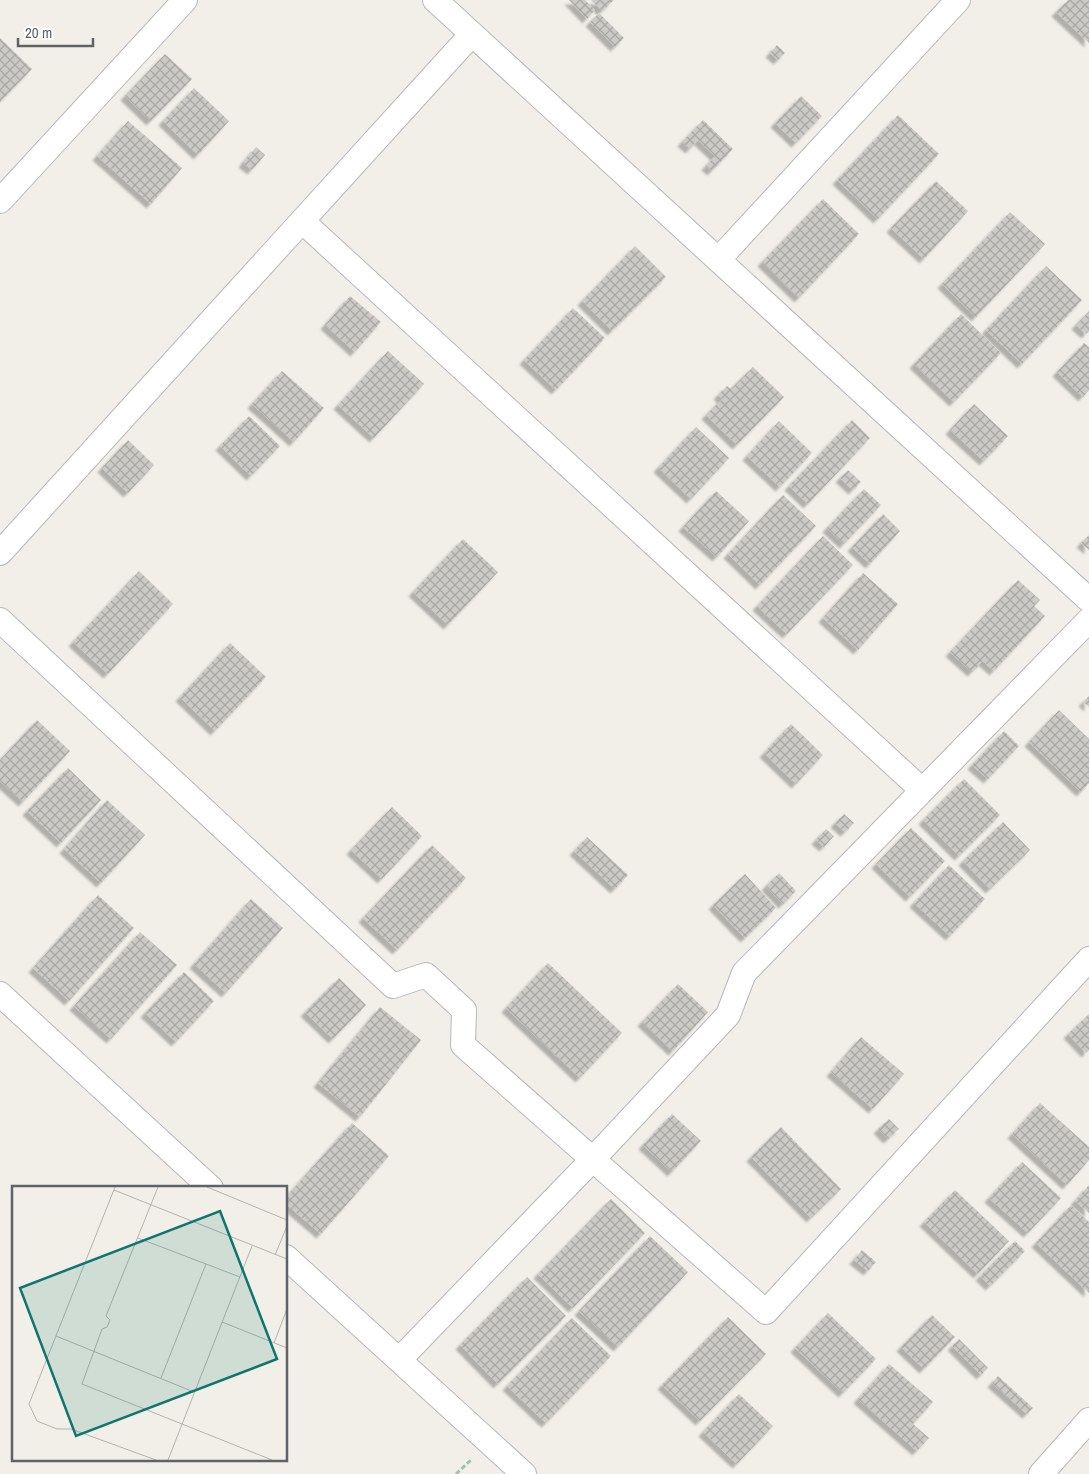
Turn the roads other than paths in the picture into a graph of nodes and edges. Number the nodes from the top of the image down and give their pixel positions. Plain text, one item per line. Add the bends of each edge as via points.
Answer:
1 (185, 0) edge
2 (435, 0) edge
3 (958, 0) edge
4 (472, 34) junction
5 (0, 201) edge
6 (302, 221) junction
7 (718, 260) junction
8 (0, 553) edge
9 (1089, 600) edge
10 (0, 620) edge
11 (1089, 620) edge
12 (922, 790) junction
13 (1089, 959) edge
14 (0, 994) edge
15 (593, 1159) junction
16 (209, 1186) edge
17 (288, 1259) edge
18 (399, 1360) junction
19 (1089, 1420) edge
20 (524, 1474) edge
21 (1041, 1474) edge

1 - 5 street
2 - 4 street
3 - 7 street
4 - 6 street
4 - 7 street
6 - 8 street
6 - 12 street
7 - 9 street
10 - 15 street via 393,986 426,976 464,1010 463,1045
11 - 12 street
12 - 15 street via 744,973 728,1015
13 - 15 street via 766,1312
14 - 16 street
15 - 18 street
17 - 18 street
18 - 20 street
19 - 21 street

